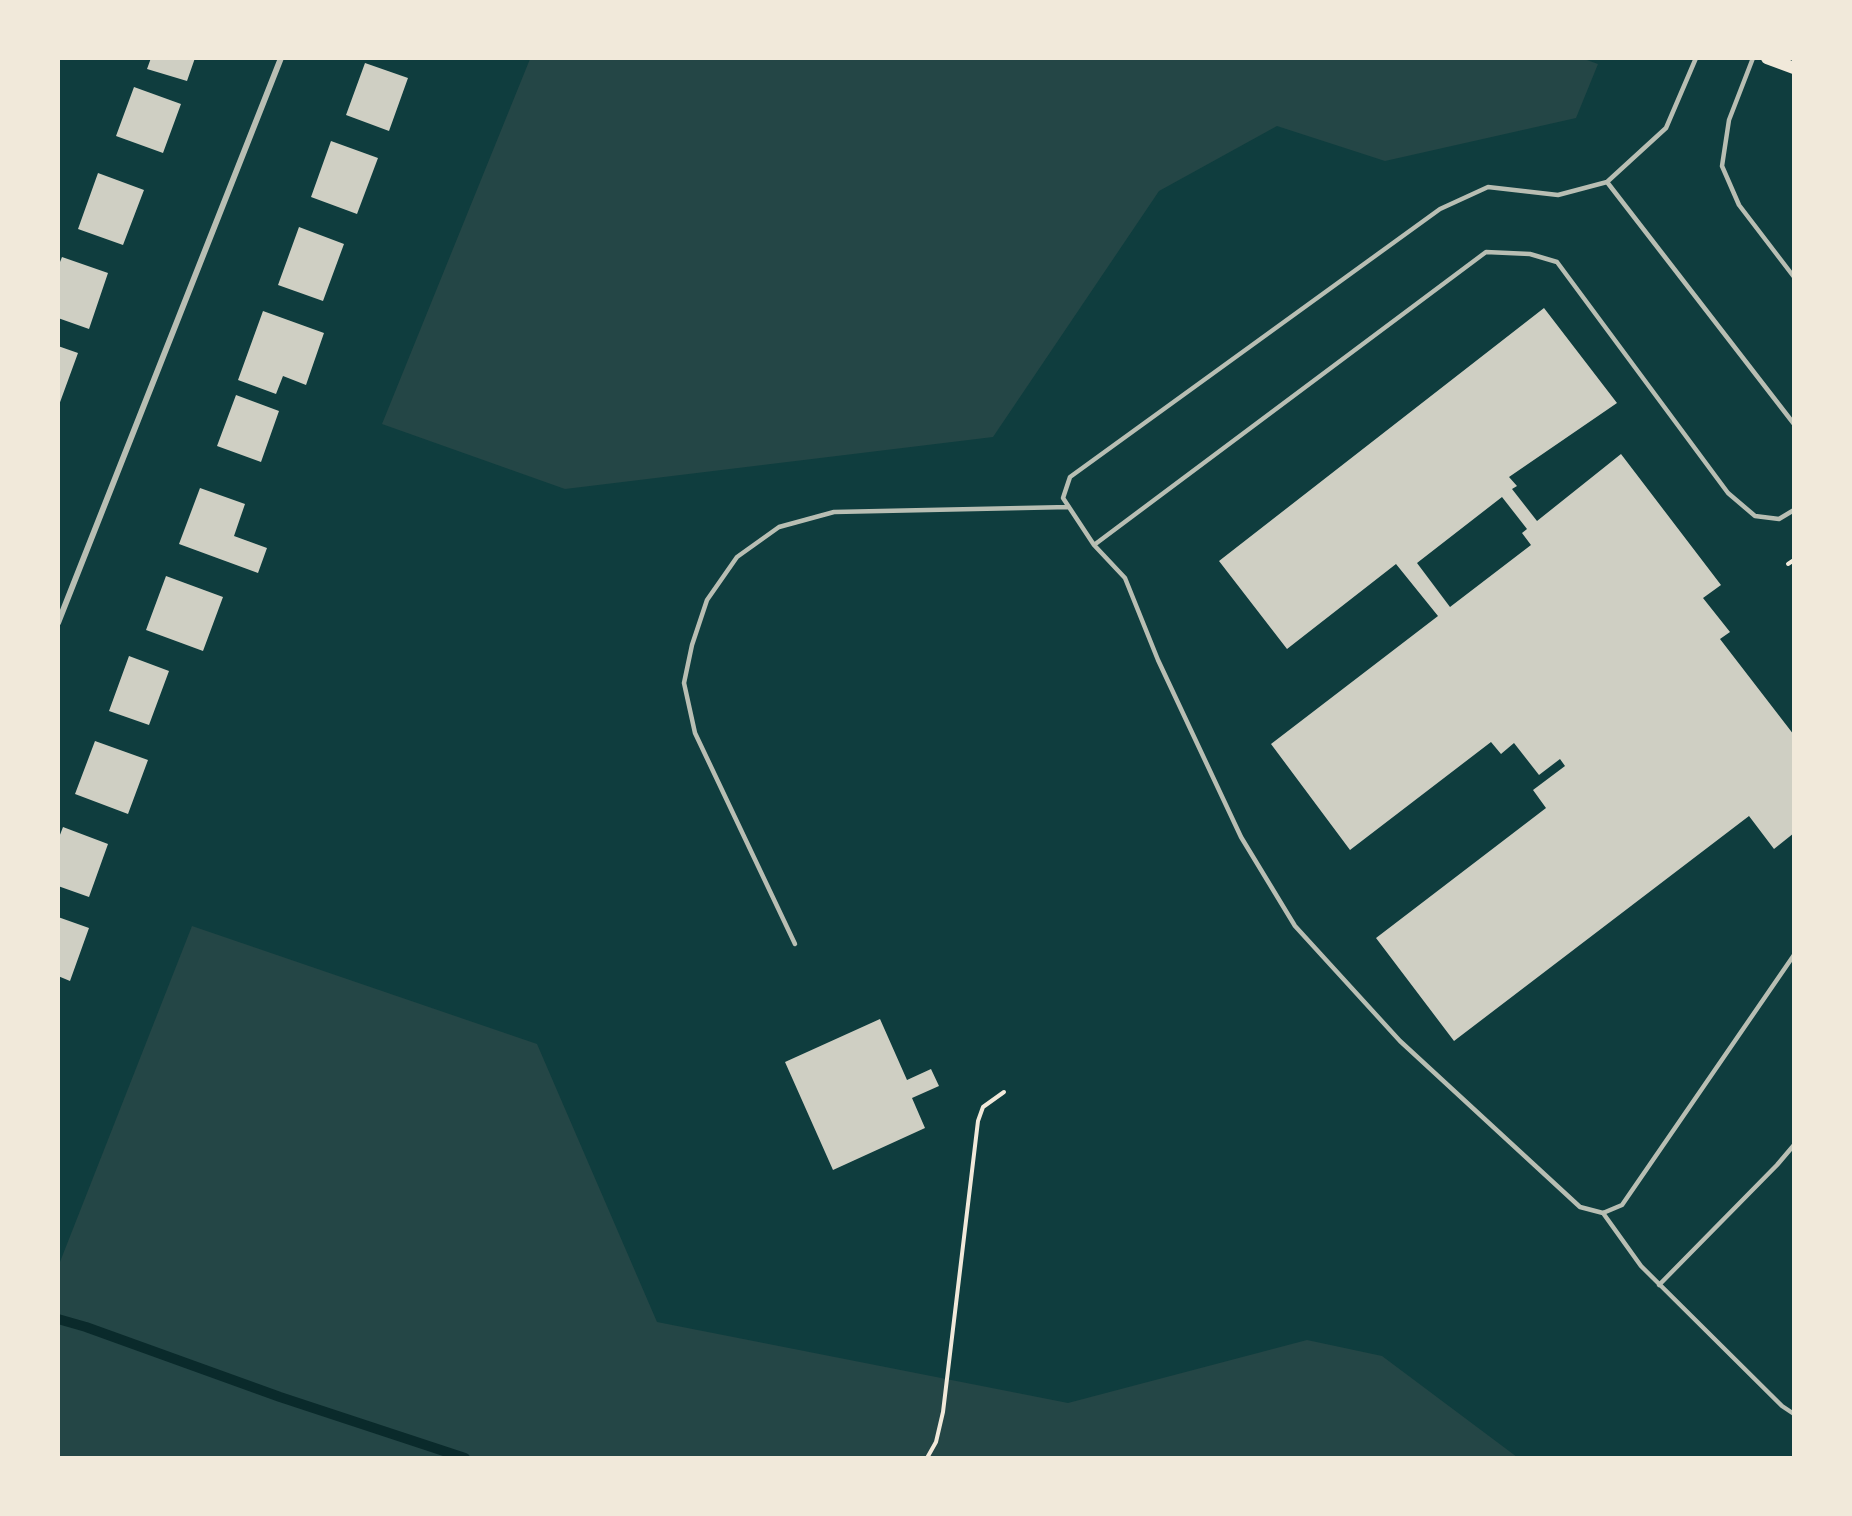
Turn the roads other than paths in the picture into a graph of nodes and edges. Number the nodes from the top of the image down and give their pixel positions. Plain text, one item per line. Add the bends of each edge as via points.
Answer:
1 (281, 58) edge
2 (1696, 58) edge
3 (1753, 58) edge
4 (1767, 58) edge
5 (1794, 68) edge
6 (1607, 182) junction
7 (1794, 276) edge
8 (1794, 424) edge
9 (1069, 507) junction
10 (1794, 510) edge
11 (1094, 545) junction
12 (58, 623) edge
13 (795, 944) dead end
14 (1794, 955) edge
15 (1794, 1145) edge
16 (1603, 1213) junction
17 (1659, 1285) junction
18 (1794, 1413) edge

1 - 12 street
2 - 6 lane via 1666,128
3 - 7 lane via 1729,120 1722,166 1739,205
4 - 5 main road
6 - 8 lane
6 - 9 lane via 1558,195 1488,187 1440,209 1070,477 1063,498
9 - 11 lane
9 - 13 lane via 834,512 779,526 737,557 707,600 684,683 695,733
10 - 11 lane via 1779,519 1755,516 1728,493 1557,262 1530,254 1486,252
11 - 16 lane via 1125,578 1158,660 1241,837 1295,926 1400,1041 1580,1207
14 - 16 lane via 1622,1205
15 - 17 lane
16 - 17 lane
17 - 18 lane via 1782,1406

